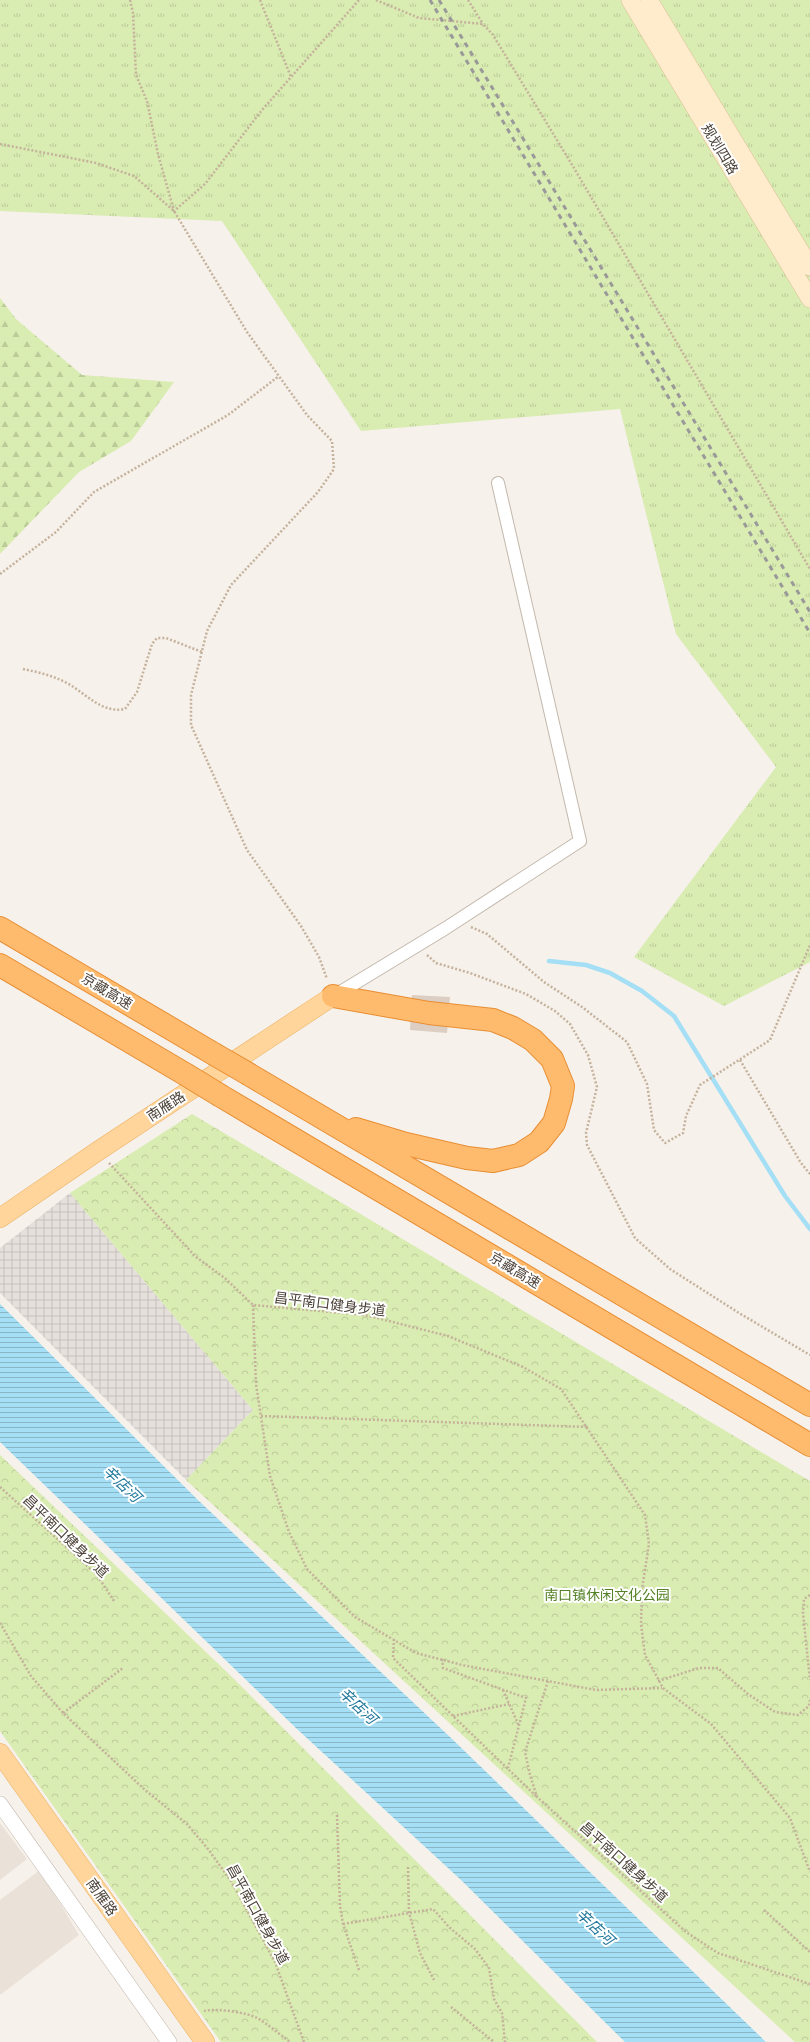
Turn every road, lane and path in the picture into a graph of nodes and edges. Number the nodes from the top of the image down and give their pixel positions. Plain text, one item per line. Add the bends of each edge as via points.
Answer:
1 (130, 0) edge
2 (260, 0) edge
3 (359, 0) edge
4 (376, 0) edge
5 (468, 0) edge
6 (630, 0) edge
7 (649, 0) edge
8 (483, 24) junction
9 (291, 77) junction
10 (0, 144) edge
11 (174, 211) junction
12 (810, 267) edge
13 (810, 299) edge
14 (279, 376) junction
15 (498, 483) dead end
16 (810, 569) edge
17 (0, 574) edge
18 (202, 652) junction
19 (23, 669) dead end
20 (457, 921) junction
21 (0, 928) edge
22 (810, 945) edge
23 (416, 946) junction
24 (0, 965) edge
25 (333, 996) junction
26 (740, 1060) junction
27 (325, 1119) junction
28 (98, 1151) junction
29 (810, 1174) edge
30 (0, 1218) edge
31 (253, 1305) junction
32 (810, 1355) edge
33 (810, 1405) edge
34 (261, 1416) junction
35 (588, 1427) junction
36 (810, 1445) edge
37 (0, 1487) edge
38 (810, 1595) edge
39 (114, 1602) dead end
40 (0, 1623) edge
41 (394, 1639) junction
42 (442, 1659) junction
43 (123, 1668) dead end
44 (810, 1680) edge
45 (548, 1681) junction
46 (658, 1681) junction
47 (663, 1688) junction
48 (503, 1690) junction
49 (810, 1700) edge
50 (510, 1704) junction
51 (63, 1713) junction
52 (453, 1716) junction
53 (519, 1726) junction
54 (0, 1753) edge
55 (508, 1768) junction
56 (537, 1797) junction
57 (0, 1804) edge
58 (337, 1814) dead end
59 (408, 1867) dead end
60 (810, 1872) edge
61 (764, 1910) dead end
62 (409, 1912) junction
63 (343, 1924) junction
64 (810, 1952) edge
65 (359, 1970) dead end
66 (434, 1980) dead end
67 (810, 1984) edge
68 (451, 2007) dead end
69 (186, 2016) junction
70 (169, 2042) edge
71 (205, 2042) edge
72 (290, 2042) edge
73 (304, 2042) edge
74 (494, 2042) edge
75 (505, 2042) edge

1 - 11 path via 133,12 136,75 147,100 158,154
2 - 9 path
3 - 9 path
4 - 8 path via 419,18
5 - 8 path
6 - 13 main road, 规划四路
7 - 12 main road, 规划四路
8 - 16 path via 493,35 571,163
9 - 11 path via 205,184
10 - 11 path via 96,163 134,176
11 - 14 path via 247,332
14 - 17 path via 228,415 94,492 56,532
14 - 18 path via 307,415 332,441 334,469 318,492 231,585 207,631
15 - 20 street via 580,841
18 - 19 path via 166,638 157,638 152,644 137,692 124,709 114,712 98,705 65,682
18 - 25 path via 191,694 191,725 247,850 320,957
20 - 23 street
20 - 26 path via 487,934 544,982 582,1007 627,1042 647,1084 654,1130 665,1143 682,1133 686,1116 700,1086
21 - 27 highway, 京藏高速, bridge
22 - 26 path via 770,1040
23 - 25 street
23 - 32 path via 436,962 526,994 554,1010 570,1024 588,1055 597,1087 586,1133 587,1145 635,1238 670,1269
24 - 36 highway, 京藏高速, bridge
25 - 27 highway via 429,1013 493,1020 533,1040 552,1058 563,1086 554,1123 539,1142 519,1155 492,1161 406,1144
25 - 28 main road, 南雁路
26 - 29 path
27 - 33 highway
28 - 30 main road, 南雁路
28 - 31 path, 昌平南口健身步道 via 196,1258 226,1279
31 - 34 path, 昌平南口健身步道 via 256,1384
31 - 35 path, 昌平南口健身步道 via 365,1316 448,1336 523,1367 561,1389
34 - 35 path
34 - 41 path, 昌平南口健身步道 via 270,1476 289,1532 307,1569 356,1617
35 - 46 path, 昌平南口健身步道 via 645,1515 649,1544 642,1589 641,1624 645,1655
37 - 39 path, 昌平南口健身步道 via 97,1575
38 - 44 path via 804,1599 803,1613
40 - 51 path, 昌平南口健身步道 via 30,1676
41 - 42 path, 昌平南口健身步道 via 416,1652
41 - 52 path via 393,1658
42 - 45 path, 昌平南口健身步道
42 - 48 path via 443,1668
43 - 51 path
45 - 47 path, 昌平南口健身步道 via 596,1690
45 - 56 path, 昌平南口健身步道 via 525,1752
46 - 47 path, 昌平南口健身步道
46 - 49 path via 700,1668 718,1668 748,1694 775,1712 798,1715 809,1706
47 - 60 path, 昌平南口健身步道 via 711,1724 790,1818
48 - 50 path
48 - 53 path via 526,1698
50 - 52 path
50 - 53 path
51 - 73 path, 昌平南口健身步道 via 145,1790 188,1824 212,1854 231,1881 275,1962
52 - 55 path
53 - 55 path
54 - 69 main road, 南雁路
55 - 56 path
56 - 67 path, 昌平南口健身步道 via 686,1932 718,1953
57 - 70 street
58 - 63 path via 340,1906
59 - 62 path
61 - 64 path
62 - 63 path
62 - 66 path via 420,1953
62 - 75 path via 433,1909 450,1928 475,1949 489,1968 494,1999 502,2013
63 - 65 path
68 - 74 path
69 - 71 main road, 南雁路
69 - 72 path via 210,2010 229,2011 256,2018

